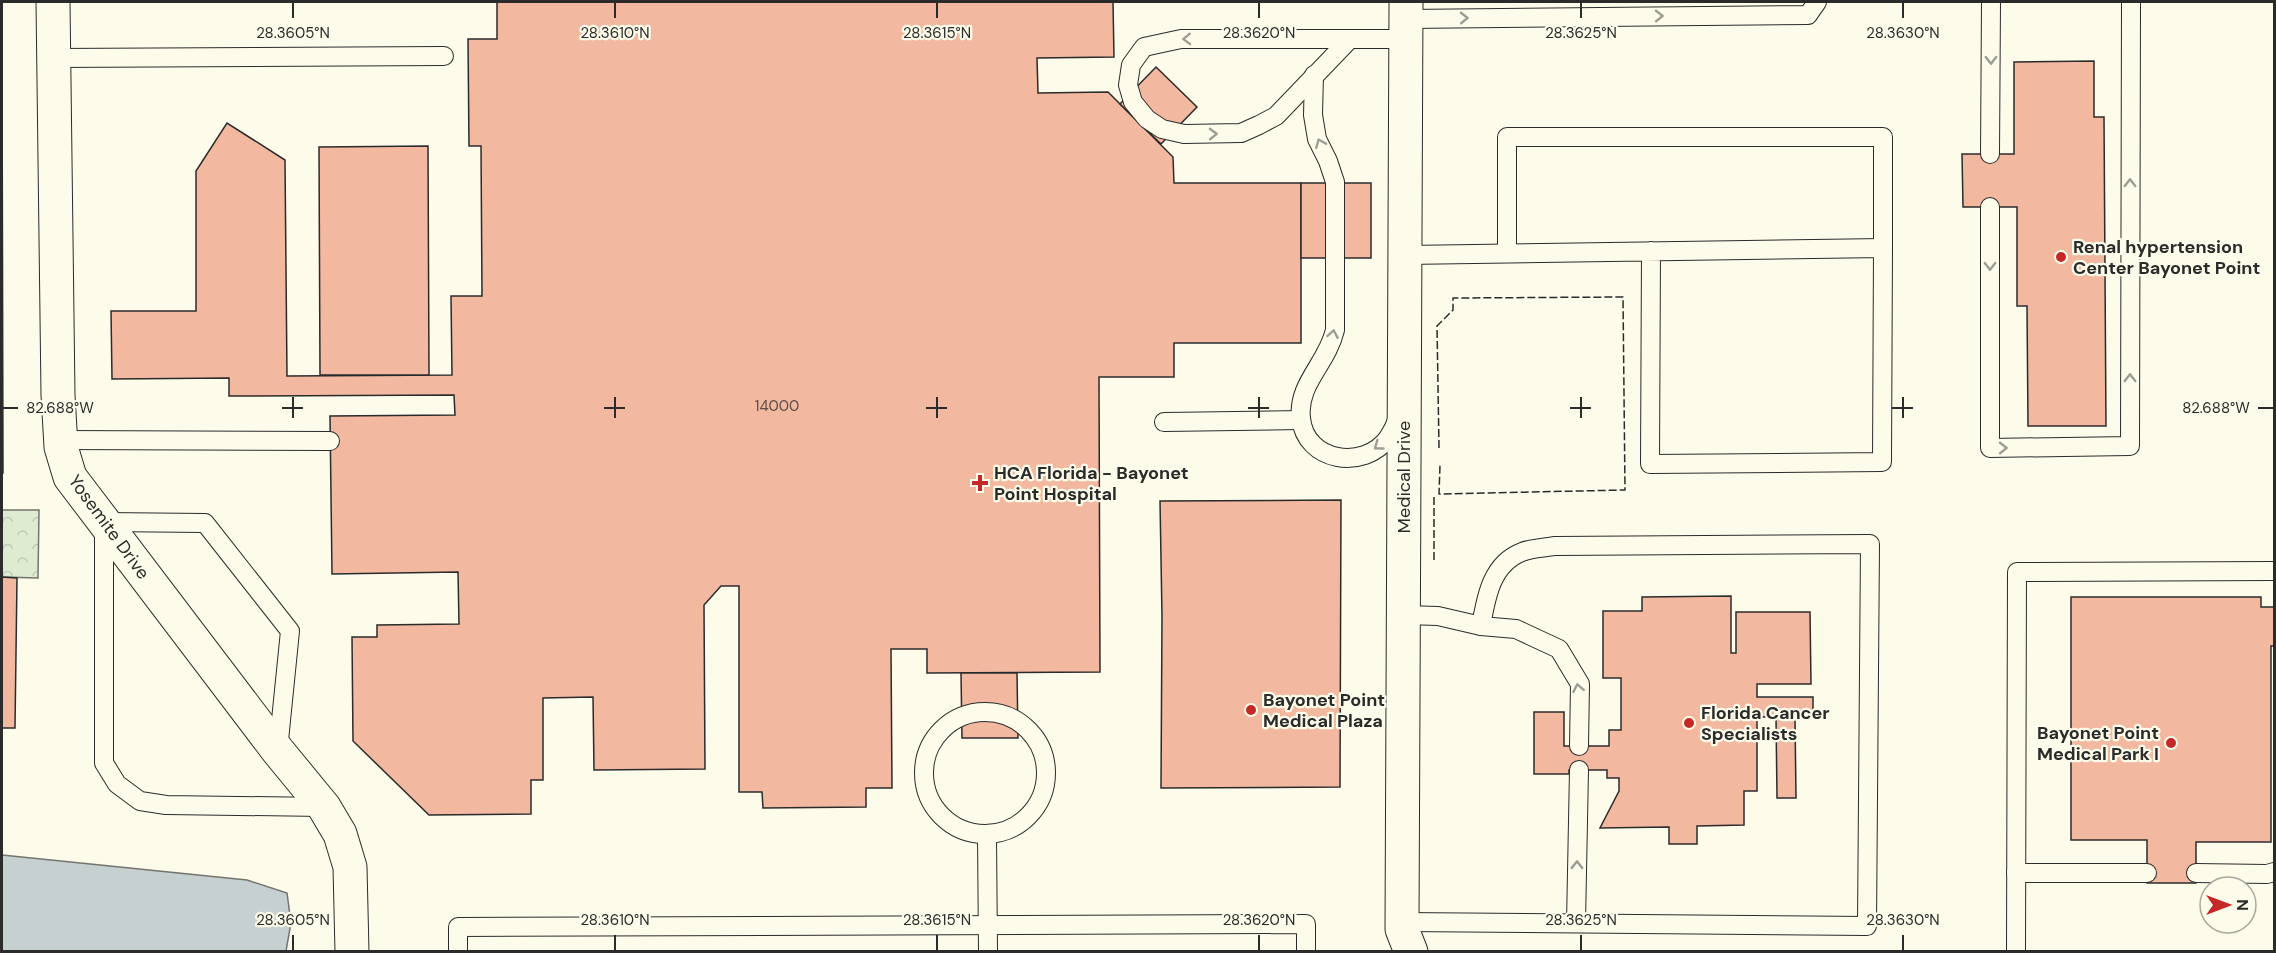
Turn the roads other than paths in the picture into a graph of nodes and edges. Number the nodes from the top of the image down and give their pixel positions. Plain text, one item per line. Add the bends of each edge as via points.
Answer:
1 (53, 2) edge
2 (1817, 2) edge
3 (1991, 2) edge
4 (2131, 2) edge
5 (1406, 20) edge
6 (1350, 39) junction
7 (444, 56) dead end
8 (54, 58) junction
9 (1314, 75) junction
10 (1990, 154) dead end
11 (1990, 207) dead end
12 (1883, 248) junction
13 (1651, 251) junction
14 (1507, 253) junction
15 (1405, 255) junction
16 (1404, 395) junction
17 (1301, 420) junction
18 (1164, 422) dead end
19 (61, 440) junction
20 (330, 441) dead end
21 (104, 522) junction
22 (2274, 571) edge
23 (1404, 615) junction
24 (1481, 626) junction
25 (1580, 746) dead end
26 (278, 751) junction
27 (1580, 770) dead end
28 (324, 807) junction
29 (987, 835) junction
30 (2274, 872) edge
31 (2016, 873) junction
32 (2147, 873) dead end
33 (2196, 873) dead end
34 (1576, 923) junction
35 (988, 925) junction
36 (1407, 937) edge
37 (352, 951) edge
38 (458, 951) edge
39 (988, 951) edge
40 (1306, 951) edge
41 (2016, 951) edge

1 - 8 street, Yosemite Drive
5 -> 2 lane via 1808,15
3 -> 10 lane
11 -> 4 lane via 1990,448 2130,446
5 - 6 lane
5 - 15 street, Medical Drive
6 - 9 lane
6 -> 9 lane via 1161,42 1144,47 1131,65 1128,86 1133,102 1162,129 1184,134 1241,133 1276,116
7 - 8 lane
8 - 19 street, Yosemite Drive
17 -> 9 lane via 1300,401 1331,346 1335,330 1335,182 1317,139
12 - 13 lane
12 - 13 lane via 1882,462 1650,464
12 - 14 lane via 1883,137 1507,137
13 - 14 lane
14 - 15 lane
15 - 16 street, Medical Drive
16 -> 17 lane via 1388,439 1371,452 1352,458 1317,450 1306,436
16 - 23 street, Medical Drive
17 - 18 lane
19 - 20 lane
19 - 21 street, Yosemite Drive via 70,477
21 - 26 street, Yosemite Drive
21 - 26 lane via 206,523 290,631
21 - 28 lane via 104,763 117,784 140,801 165,805
22 - 31 lane via 2017,572
23 - 24 lane via 1438,616
23 - 36 street, Medical Drive
25 -> 24 lane via 1580,684 1559,649 1516,629
24 - 34 lane via 1487,591 1501,566 1521,552 1554,546 1870,544 1867,926
26 - 28 street, Yosemite Drive
34 -> 27 lane
28 - 37 street, Yosemite Drive via 340,834 350,867
29 - 29 lane via 1006,831 1036,807 1046,769 1041,748 1030,731 993,712 972,713 938,734 927,752 924,773 927,792 936,810 950,824
29 - 35 lane
30 - 33 lane
31 - 32 lane
31 - 41 lane
34 - 36 lane
35 - 38 lane via 458,927
35 - 39 lane
35 - 40 lane via 1306,924

